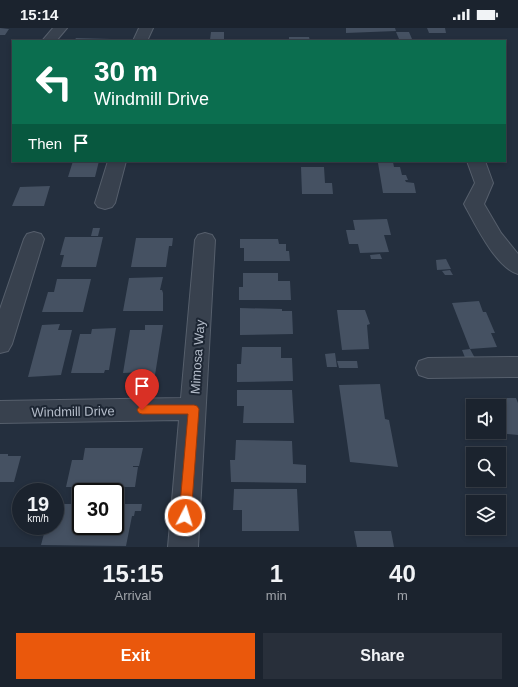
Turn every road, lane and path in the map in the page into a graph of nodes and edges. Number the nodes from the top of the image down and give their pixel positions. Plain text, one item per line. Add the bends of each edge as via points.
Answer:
1 (60, 28) edge
2 (146, 28) edge
3 (50, 40) edge
4 (140, 40) edge
5 (117, 162) edge
6 (476, 162) edge
7 (105, 203) dead end
8 (34, 239) dead end
9 (205, 240) dead end
10 (518, 267) edge
11 (0, 344) edge
12 (518, 366) edge
13 (428, 368) dead end
14 (194, 409) junction
15 (0, 412) edge
16 (183, 547) edge

1 - 3 street
2 - 4 street
5 - 7 street
6 - 10 street via 484,183 474,204 487,229
8 - 11 street
9 - 14 street, Mimosa Way
12 - 13 street
14 - 15 street, Windmill Drive
14 - 16 street, Mimosa Way

